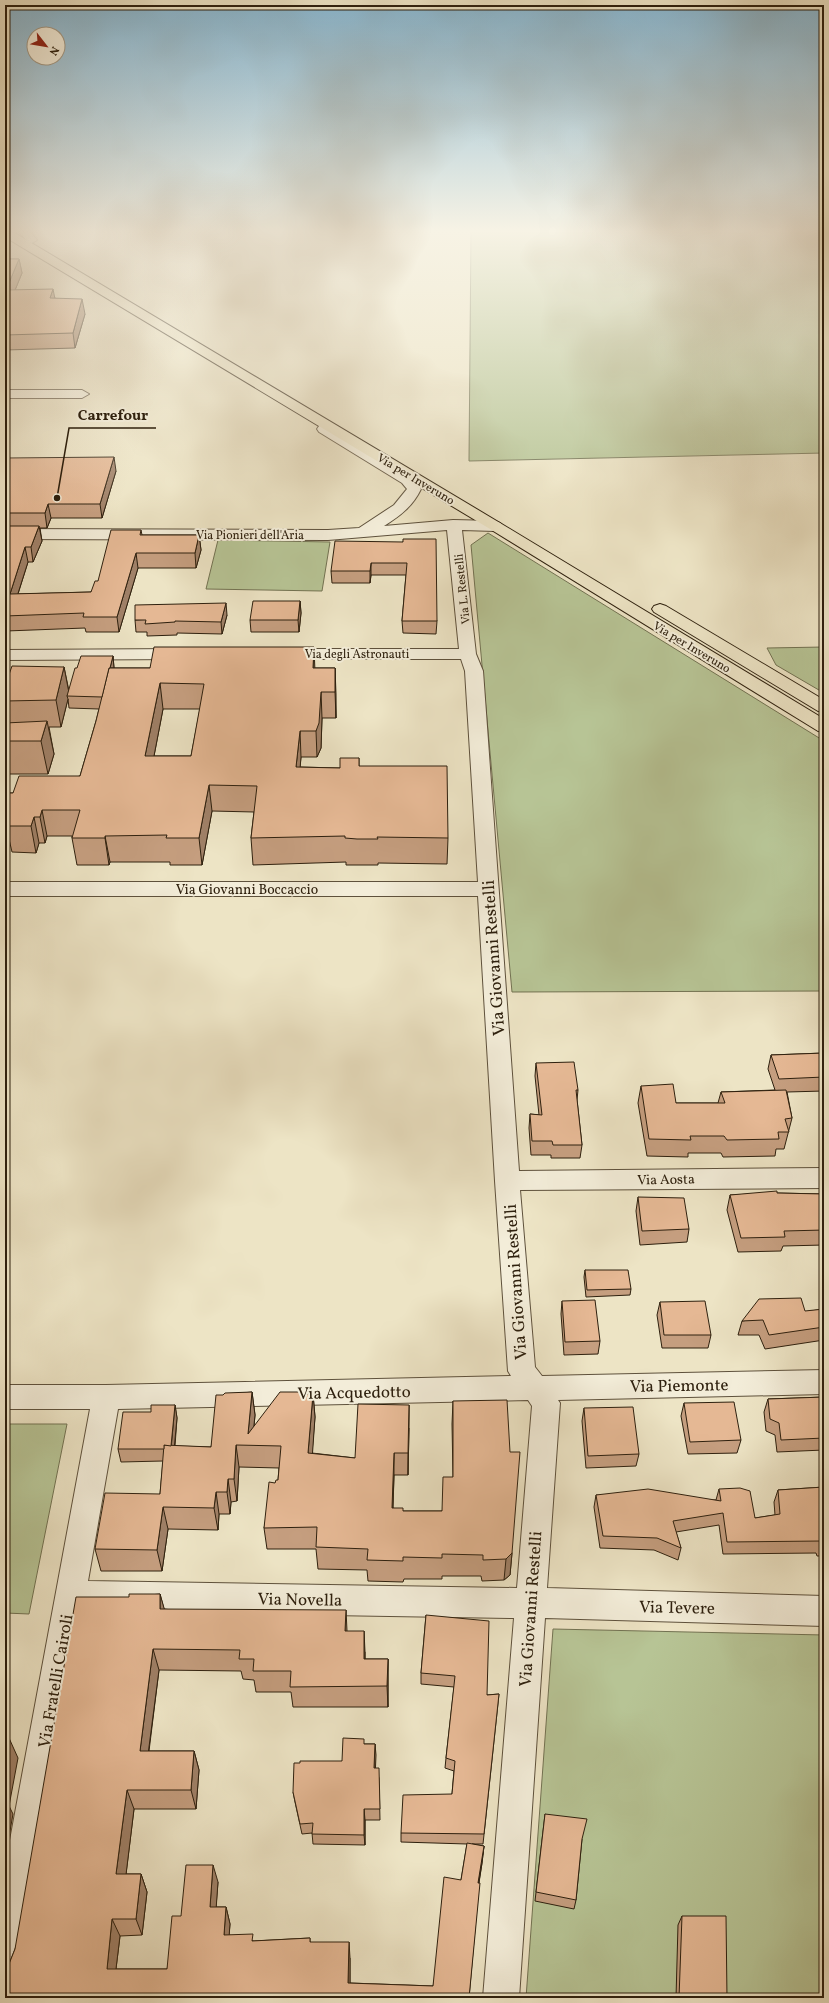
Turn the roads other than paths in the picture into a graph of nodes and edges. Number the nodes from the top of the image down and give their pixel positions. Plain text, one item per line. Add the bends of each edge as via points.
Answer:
1 (161, 325) edge
2 (181, 325) edge
3 (262, 386) junction
4 (5, 394) edge
5 (82, 394) dead end
6 (429, 470) dead end
7 (498, 520) junction
8 (453, 526) junction
9 (361, 533) junction
10 (5, 534) edge
11 (568, 555) dead end
12 (647, 602) dead end
13 (197, 654) edge
14 (269, 654) edge
15 (468, 654) junction
16 (5, 655) edge
17 (824, 707) edge
18 (824, 728) edge
19 (5, 889) edge
20 (489, 889) junction
21 (824, 1178) edge
22 (508, 1181) junction
23 (824, 1382) edge
24 (534, 1388) junction
25 (5, 1396) edge
26 (106, 1397) junction
27 (70, 1596) junction
28 (530, 1603) junction
29 (824, 1611) edge
30 (5, 1965) edge
31 (501, 1998) edge

1 - 3 main road, Via per Inveruno
2 - 6 main road, Via per Inveruno
3 - 7 main road, Via per Inveruno
3 - 9 street via 274,398 407,480 414,489 410,498 396,512
4 - 5 street
7 - 8 street, Via Pionieri dell'Aria
7 - 11 main road, Via per Inveruno
7 - 18 main road, Via per Inveruno
8 - 9 street, Via Pionieri dell'Aria
8 - 15 street, Via L. Restelli
9 - 10 street, Via Pionieri dell'Aria
12 - 17 main road, Via per Inveruno
13 - 16 street
14 - 15 street, Via degli Astronauti
15 - 20 street, Via Giovanni Restelli via 474,671
19 - 20 street, Via Giovanni Boccaccio
20 - 22 street, Via Giovanni Restelli
21 - 22 street, Via Aosta
22 - 24 street, Via Giovanni Restelli via 522,1371
23 - 24 street, Via Piemonte
24 - 26 street, Via Acquedotto
24 - 28 street, Via Giovanni Restelli via 546,1403
25 - 26 street, Via Acquedotto
26 - 27 street, Via Fratelli Cairoli
27 - 28 street, Via Novella
27 - 30 street, Via Fratelli Cairoli
28 - 29 street, Via Tevere
28 - 31 street, Via Giovanni Restelli

